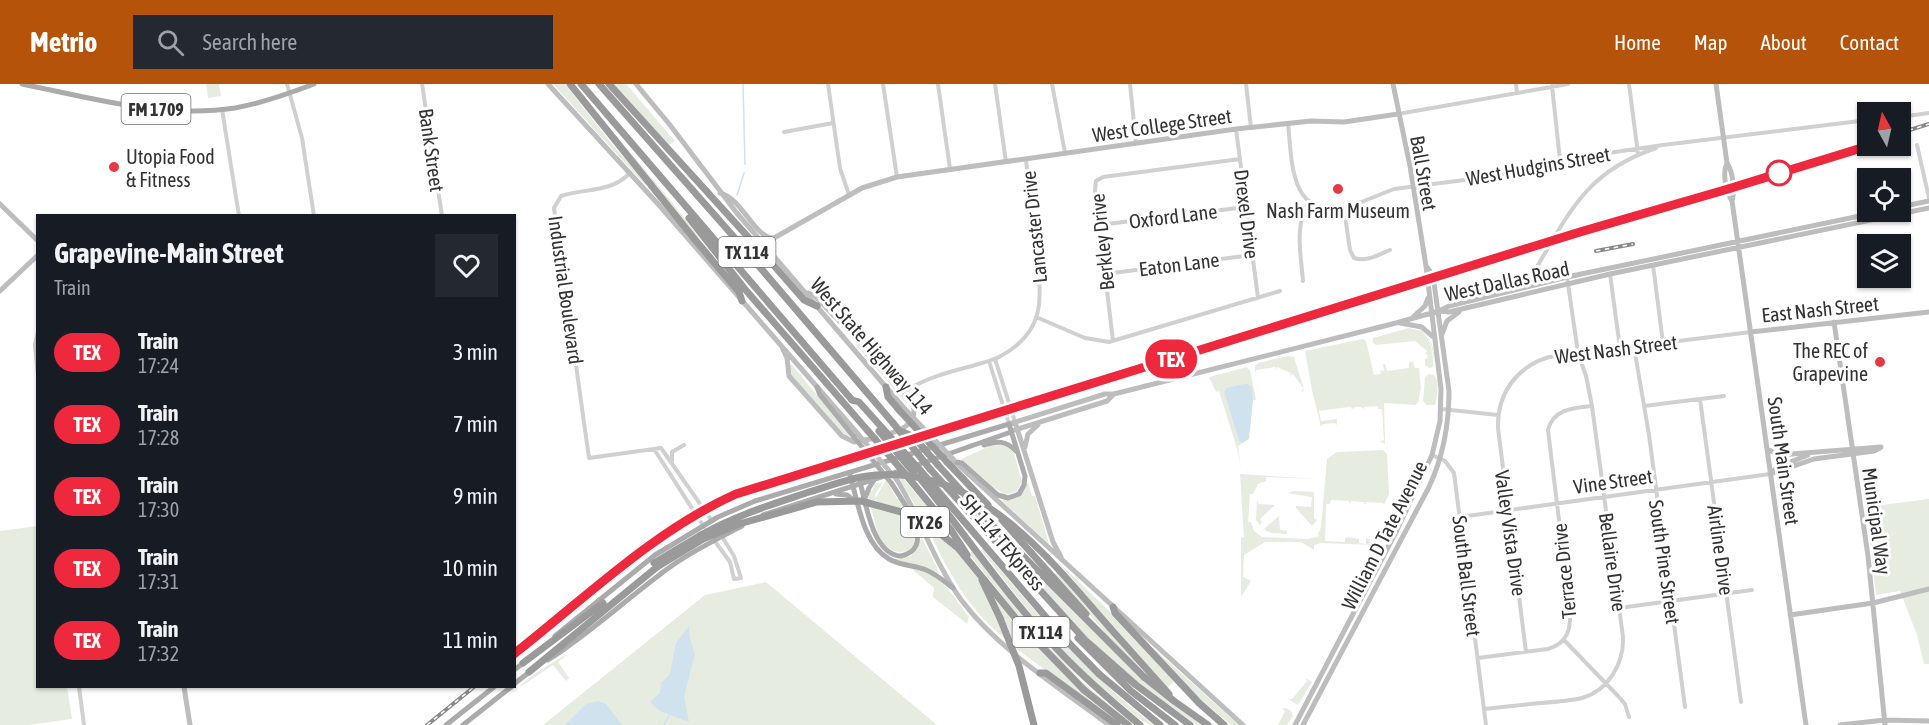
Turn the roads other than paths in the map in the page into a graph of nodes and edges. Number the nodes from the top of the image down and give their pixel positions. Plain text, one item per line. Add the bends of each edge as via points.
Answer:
1 (22, 84) edge
2 (287, 84) edge
3 (314, 84) edge
4 (422, 84) edge
5 (548, 84) edge
6 (570, 84) edge
7 (581, 84) edge
8 (599, 84) edge
9 (609, 84) edge
10 (636, 84) edge
11 (828, 84) edge
12 (883, 84) edge
13 (938, 84) edge
14 (995, 84) edge
15 (1052, 84) edge
16 (1130, 84) edge
17 (1246, 84) edge
18 (1393, 84) edge
19 (1516, 84) edge
20 (1568, 84) edge
21 (1629, 84) edge
22 (1716, 84) edge
23 (1552, 86) junction
24 (1517, 93) junction
25 (290, 94) junction
26 (222, 109) junction
27 (1929, 113) edge
28 (1398, 114) junction
29 (1911, 115) edge
30 (1857, 121) edge
31 (833, 123) junction
32 (1288, 123) junction
33 (1251, 128) junction
34 (1236, 129) junction
35 (784, 132) dead end
36 (1724, 138) junction
37 (1136, 143) junction
38 (1663, 145) junction
39 (1917, 145) dead end
40 (1637, 148) junction
41 (1065, 153) junction
42 (1638, 154) junction
43 (1026, 159) junction
44 (1240, 159) junction
45 (1560, 160) junction
46 (1006, 162) junction
47 (950, 169) junction
48 (630, 173) junction
49 (897, 177) junction
50 (1413, 186) junction
51 (720, 193) junction
52 (849, 195) junction
53 (1929, 199) edge
54 (1309, 201) junction
55 (681, 202) junction
56 (0, 204) edge
57 (1911, 204) edge
58 (1246, 207) junction
59 (1929, 208) edge
60 (1344, 209) junction
61 (1911, 211) edge
62 (239, 214) edge
63 (314, 214) edge
64 (442, 214) edge
65 (1857, 219) edge
66 (1099, 225) junction
67 (774, 238) junction
68 (36, 239) edge
69 (1738, 244) junction
70 (1390, 250) dead end
71 (1252, 255) junction
72 (36, 257) edge
73 (1642, 261) junction
74 (778, 262) junction
75 (1653, 265) junction
76 (1426, 266) junction
77 (1623, 271) junction
78 (1105, 274) junction
79 (1610, 274) junction
80 (1567, 280) junction
81 (1303, 281) dead end
82 (1538, 284) junction
83 (0, 291) edge
84 (1280, 291) dead end
85 (807, 293) junction
86 (1429, 293) junction
87 (1436, 296) junction
88 (1514, 296) junction
89 (1258, 298) junction
90 (742, 301) junction
91 (818, 306) junction
92 (1449, 306) junction
93 (1470, 308) junction
94 (1438, 312) junction
95 (1929, 312) edge
96 (1431, 314) junction
97 (1036, 317) junction
98 (1413, 318) junction
99 (1834, 322) junction
100 (1396, 323) junction
101 (1750, 332) junction
102 (1442, 336) junction
103 (36, 338) edge
104 (1434, 338) junction
105 (1113, 342) junction
106 (1663, 343) junction
107 (782, 346) junction
108 (1634, 346) junction
109 (1620, 348) junction
110 (1578, 353) junction
111 (995, 359) junction
112 (36, 360) edge
113 (989, 361) junction
114 (886, 387) joint
115 (904, 392) junction
116 (1114, 394) junction
117 (1724, 396) dead end
118 (1700, 399) junction
119 (1592, 406) junction
120 (1644, 406) junction
121 (1441, 409) junction
122 (1449, 409) junction
123 (1498, 415) junction
124 (1041, 422) junction
125 (1012, 423) junction
126 (1014, 430) junction
127 (901, 431) junction
128 (684, 445) dead end
129 (654, 449) junction
130 (1767, 449) junction
131 (1025, 451) junction
132 (957, 452) junction
133 (1815, 452) junction
134 (1853, 452) junction
135 (1017, 453) junction
136 (1432, 454) junction
137 (1440, 459) junction
138 (952, 462) junction
139 (674, 468) junction
140 (917, 471) junction
141 (853, 473) junction
142 (1770, 474) junction
143 (681, 477) junction
144 (875, 479) junction
145 (674, 481) junction
146 (894, 482) junction
147 (1711, 482) junction
148 (860, 484) junction
149 (853, 486) junction
150 (1655, 490) junction
151 (828, 494) junction
152 (1604, 498) junction
153 (865, 500) junction
154 (859, 504) junction
155 (1556, 504) junction
156 (1508, 511) junction
157 (1460, 517) junction
158 (711, 520) junction
159 (703, 525) junction
160 (702, 537) junction
161 (722, 537) junction
162 (714, 541) junction
163 (1008, 553) junction
164 (1385, 553) junction
165 (1391, 556) junction
166 (1062, 558) junction
167 (953, 588) junction
168 (1752, 590) dead end
169 (1929, 590) edge
170 (1727, 594) junction
171 (1367, 595) junction
172 (1670, 601) junction
173 (1872, 603) junction
174 (1113, 607) junction
175 (1619, 608) junction
176 (1790, 615) junction
177 (1102, 636) junction
178 (1564, 640) junction
179 (1526, 652) junction
180 (1478, 658) junction
181 (523, 663) junction
182 (516, 668) edge
183 (529, 672) junction
184 (1040, 673) junction
185 (1321, 681) junction
186 (516, 682) edge
187 (1606, 683) junction
188 (79, 688) edge
189 (184, 688) edge
190 (493, 688) edge
191 (510, 688) edge
192 (1742, 702) dead end
193 (1685, 707) dead end
194 (1484, 709) junction
195 (1629, 717) dead end
196 (1929, 721) edge
197 (1295, 723) edge
198 (1885, 723) edge
199 (84, 725) edge
200 (190, 725) edge
201 (446, 725) edge
202 (464, 725) edge
203 (1034, 725) edge
204 (1109, 725) edge
205 (1117, 725) edge
206 (1128, 725) edge
207 (1140, 725) edge
208 (1161, 725) edge
209 (1175, 725) edge
210 (1190, 725) edge
211 (1207, 725) edge
212 (1224, 725) edge
213 (1243, 725) edge
214 (1303, 725) edge
215 (1486, 725) edge
216 (1806, 725) edge
217 (1840, 725) edge

1 - 26 main road, FM 1709 via 149,109
2 - 25 street
3 - 25 main road, FM 1709
4 - 64 street, Bank Street
5 - 48 main road
6 - 90 highway via 739,292
7 - 55 highway, TX 114
8 - 127 highway, TX 114, bridge
9 - 91 highway via 804,300
10 - 51 main road, West State Highway 114
11 - 31 street
12 - 49 street
13 - 47 street
14 - 46 street
15 - 41 street
16 - 37 street
17 - 33 street
18 - 28 main road, Ball Street
19 - 24 street
20 - 23 street, West College Street
21 - 40 street
22 - 36 main road, South Main Street
23 - 24 street, West College Street
23 - 45 street
24 - 28 street, West College Street
25 - 26 main road, FM 1709
25 - 63 street via 302,138
26 - 62 street
27 - 29 street
28 - 32 main road, West College Street via 1344,122
28 - 50 main road, Ball Street
30 - 36 street, West Hudgins Street
31 - 35 street
31 - 52 street
32 - 33 main road, West College Street
32 - 54 street via 1295,182
33 - 34 main road, West College Street
34 - 37 main road, West College Street
34 - 44 street, Drexel Drive
36 - 38 street, West Hudgins Street
36 - 69 main road, South Main Street
37 - 41 main road, West College Street
38 - 40 street, West Hudgins Street
38 - 42 street, West Hudgins Street
39 - 53 street
40 - 42 street
40 - 45 street, West Hudgins Street
41 - 43 main road, West College Street
42 - 82 street, West Hudgins Street via 1607,171 1575,203 1538,265
43 - 46 main road, West College Street
43 - 97 street, Lancaster Drive via 1041,288
44 - 58 street, Drexel Drive
44 - 66 street, Berkley Drive via 1098,179 1095,190
45 - 50 street, West Hudgins Street via 1496,176
46 - 47 main road, West College Street
47 - 49 main road, West College Street
48 - 90 main road
48 - 129 street, Industrial Boulevard via 609,187 561,196 554,208 589,458
49 - 52 main road, West College Street
50 - 60 street, West Hudgins Street via 1385,191
50 - 76 main road, Ball Street
51 - 67 main road via 737,203 764,236
51 - 74 main road, West State Highway 114
52 - 67 main road, West College Street
53 - 57 main road
54 - 60 street via 1331,210
54 - 81 street via 1298,230
55 - 140 highway, TX 114, bridge
55 - 203 highway, bridge via 717,256 907,476 961,545 1000,618 1019,666
56 - 68 main road
58 - 66 street, Oxford Lane
58 - 71 street, Drexel Drive
59 - 61 main road
60 - 70 street via 1354,258 1371,259
65 - 69 main road
66 - 78 street, Berkley Drive
67 - 74 main road via 771,248
69 - 73 main road, West Dallas Road
69 - 75 main road, West Dallas Road
69 - 101 main road, South Main Street
71 - 78 street, Eaton Lane
71 - 89 street, Drexel Drive
72 - 83 main road
73 - 77 main road
73 - 80 main road, West Dallas Road
74 - 85 main road, West State Highway 114
75 - 77 main road, West Dallas Road
75 - 106 street
76 - 86 main road, Ball Street
76 - 87 main road, Ball Street
77 - 79 main road, West Dallas Road
78 - 105 street, Berkley Drive
79 - 80 main road, West Dallas Road
79 - 109 street
80 - 82 main road, West Dallas Road
80 - 88 main road, West Dallas Road
80 - 110 street, Bellaire Drive
82 - 88 main road
82 - 92 main road, West Dallas Road
84 - 89 street
85 - 91 main road, West State Highway 114
85 - 115 main road via 813,294
86 - 96 main road, Ball Street
86 - 98 main road via 1425,306
87 - 92 main road
87 - 94 main road, Ball Street
88 - 93 main road, West Dallas Road
89 - 105 street
90 - 107 main road
91 - 114 main road, West State Highway 114
92 - 94 main road, West Dallas Road
93 - 94 main road, West Dallas Road
93 - 102 main road via 1451,318
94 - 96 main road
94 - 102 main road, William D Tate Avenue
95 - 99 main road, East Nash Street
96 - 98 main road
96 - 104 main road, William D Tate Avenue
97 - 105 street via 1085,338
97 - 111 street, Lancaster Drive via 1020,341
98 - 100 main road
99 - 101 main road, East Nash Street
99 - 134 main road, Municipal Way
100 - 104 main road via 1422,327
100 - 116 main road
101 - 106 street, West Nash Street
101 - 130 main road, South Main Street
102 - 122 main road, William D Tate Avenue
103 - 112 street
104 - 121 main road, William D Tate Avenue
106 - 108 street, West Nash Street
107 - 115 main road via 789,376 850,441 879,438 905,427 914,411 913,402
107 - 146 main road, bridge
108 - 109 street, West Nash Street
108 - 120 street, South Pine Street
109 - 110 street, West Nash Street
110 - 119 street, Bellaire Drive
110 - 123 street, West Nash Street via 1549,357 1524,369 1507,388
111 - 113 street, Lancaster Drive
111 - 125 street
113 - 115 street, Lancaster Drive via 930,378
113 - 125 street
114 - 138 highway, bridge via 888,398
116 - 124 main road via 1107,401
116 - 125 main road
117 - 118 street
118 - 120 street
118 - 147 street, Airline Drive
119 - 152 street, Bellaire Drive
119 - 155 street, Terrace Drive via 1563,410 1549,424
120 - 150 street, South Pine Street
121 - 122 street
121 - 136 main road, William D Tate Avenue
122 - 123 street
122 - 137 main road, William D Tate Avenue
123 - 156 street, Valley Vista Drive
124 - 126 main road
124 - 131 main road via 1028,434
125 - 126 main road
125 - 141 main road
126 - 131 main road
126 - 132 main road
126 - 135 main road
127 - 163 highway, TX 114, bridge via 930,469
127 - 177 highway, bridge via 914,437 993,527
128 - 139 street via 672,452
129 - 139 street via 661,448
129 - 145 street
130 - 133 main road, Vine Street via 1779,455
130 - 142 main road, South Main Street
131 - 166 main road via 1053,542
132 - 135 main road via 1000,442
132 - 144 main road
133 - 134 main road, Vine Street
133 - 142 main road, Vine Street
134 - 142 main road, Vine Street via 1814,459
134 - 173 main road, Municipal Way
135 - 138 main road via 1024,485 1018,494 1008,498 998,495 962,463
136 - 137 street, South Ball Street
136 - 164 main road, William D Tate Avenue
137 - 157 street, South Ball Street via 1454,471
137 - 165 main road, William D Tate Avenue
138 - 166 main road
138 - 177 highway
139 - 143 street
140 - 207 highway, TX 114 via 1055,648
140 - 208 highway, SH 114 TEXpress via 1077,651
141 - 148 main road
141 - 149 main road
141 - 158 main road via 755,501
142 - 147 street, Vine Street
142 - 176 main road, South Main Street
143 - 145 street
143 - 158 street
144 - 148 main road
144 - 153 main road
145 - 159 street
146 - 153 main road via 918,532 910,553 897,556 884,547 875,533
146 - 167 main road via 913,507
147 - 150 street, Vine Street
147 - 170 street, Airline Drive
148 - 149 main road
148 - 153 main road
149 - 151 main road
149 - 154 main road
150 - 152 street, Vine Street
150 - 172 street, South Pine Street
151 - 154 main road via 847,495
151 - 161 main road via 761,515
152 - 155 street, Vine Street
152 - 175 street, Bellaire Drive
154 - 167 main road via 868,533 879,551 896,562 924,569
155 - 156 street, Vine Street
155 - 178 street, Terrace Drive via 1571,621
156 - 157 street, Vine Street
156 - 179 street, Valley Vista Drive
157 - 180 street, South Ball Street
158 - 159 main road
158 - 161 street
159 - 162 street
159 - 181 main road via 654,555
160 - 181 highway via 656,562
160 - 183 highway, TX 26 via 657,567
160 - 206 highway, TX 26, bridge via 817,502 861,501 906,513 958,548 1022,626 1083,690
160 - 211 highway, bridge via 759,508 853,479 920,477 958,490 1009,522 1053,563 1162,687
161 - 162 main road
161 - 162 street via 741,578 734,579 730,562
162 - 183 main road via 659,575 594,628
163 - 209 highway, SH 114 TEXpress via 1011,564 1083,644 1131,691
163 - 210 highway, TX 114 via 1094,648 1144,692
164 - 165 main road
164 - 171 main road, William D Tate Avenue
165 - 171 main road, William D Tate Avenue
166 - 174 main road
167 - 184 main road via 981,623
168 - 170 street
169 - 173 main road
170 - 172 street
170 - 192 street, Airline Drive
171 - 185 main road, William D Tate Avenue
172 - 175 street
172 - 193 street, South Pine Street
173 - 176 main road
173 - 198 main road, Municipal Way
174 - 212 highway via 1179,682
174 - 213 main road
175 - 187 street, Bellaire Drive via 1623,654
176 - 216 main road, South Main Street
177 - 211 highway, bridge via 1174,702
178 - 179 street, Terrace Drive via 1548,649
178 - 187 street
179 - 180 street, Terrace Drive
180 - 194 street, South Ball Street
181 - 182 main road
183 - 186 main road, TX 26
184 - 204 main road
184 - 205 highway via 1046,673
185 - 197 main road, William D Tate Avenue
185 - 214 main road, William D Tate Avenue
187 - 194 street, Bellaire Drive via 1581,698
187 - 195 street via 1622,701
188 - 199 street
189 - 200 main road
190 - 201 main road
191 - 202 main road
194 - 215 street
196 - 198 main road
198 - 217 main road

